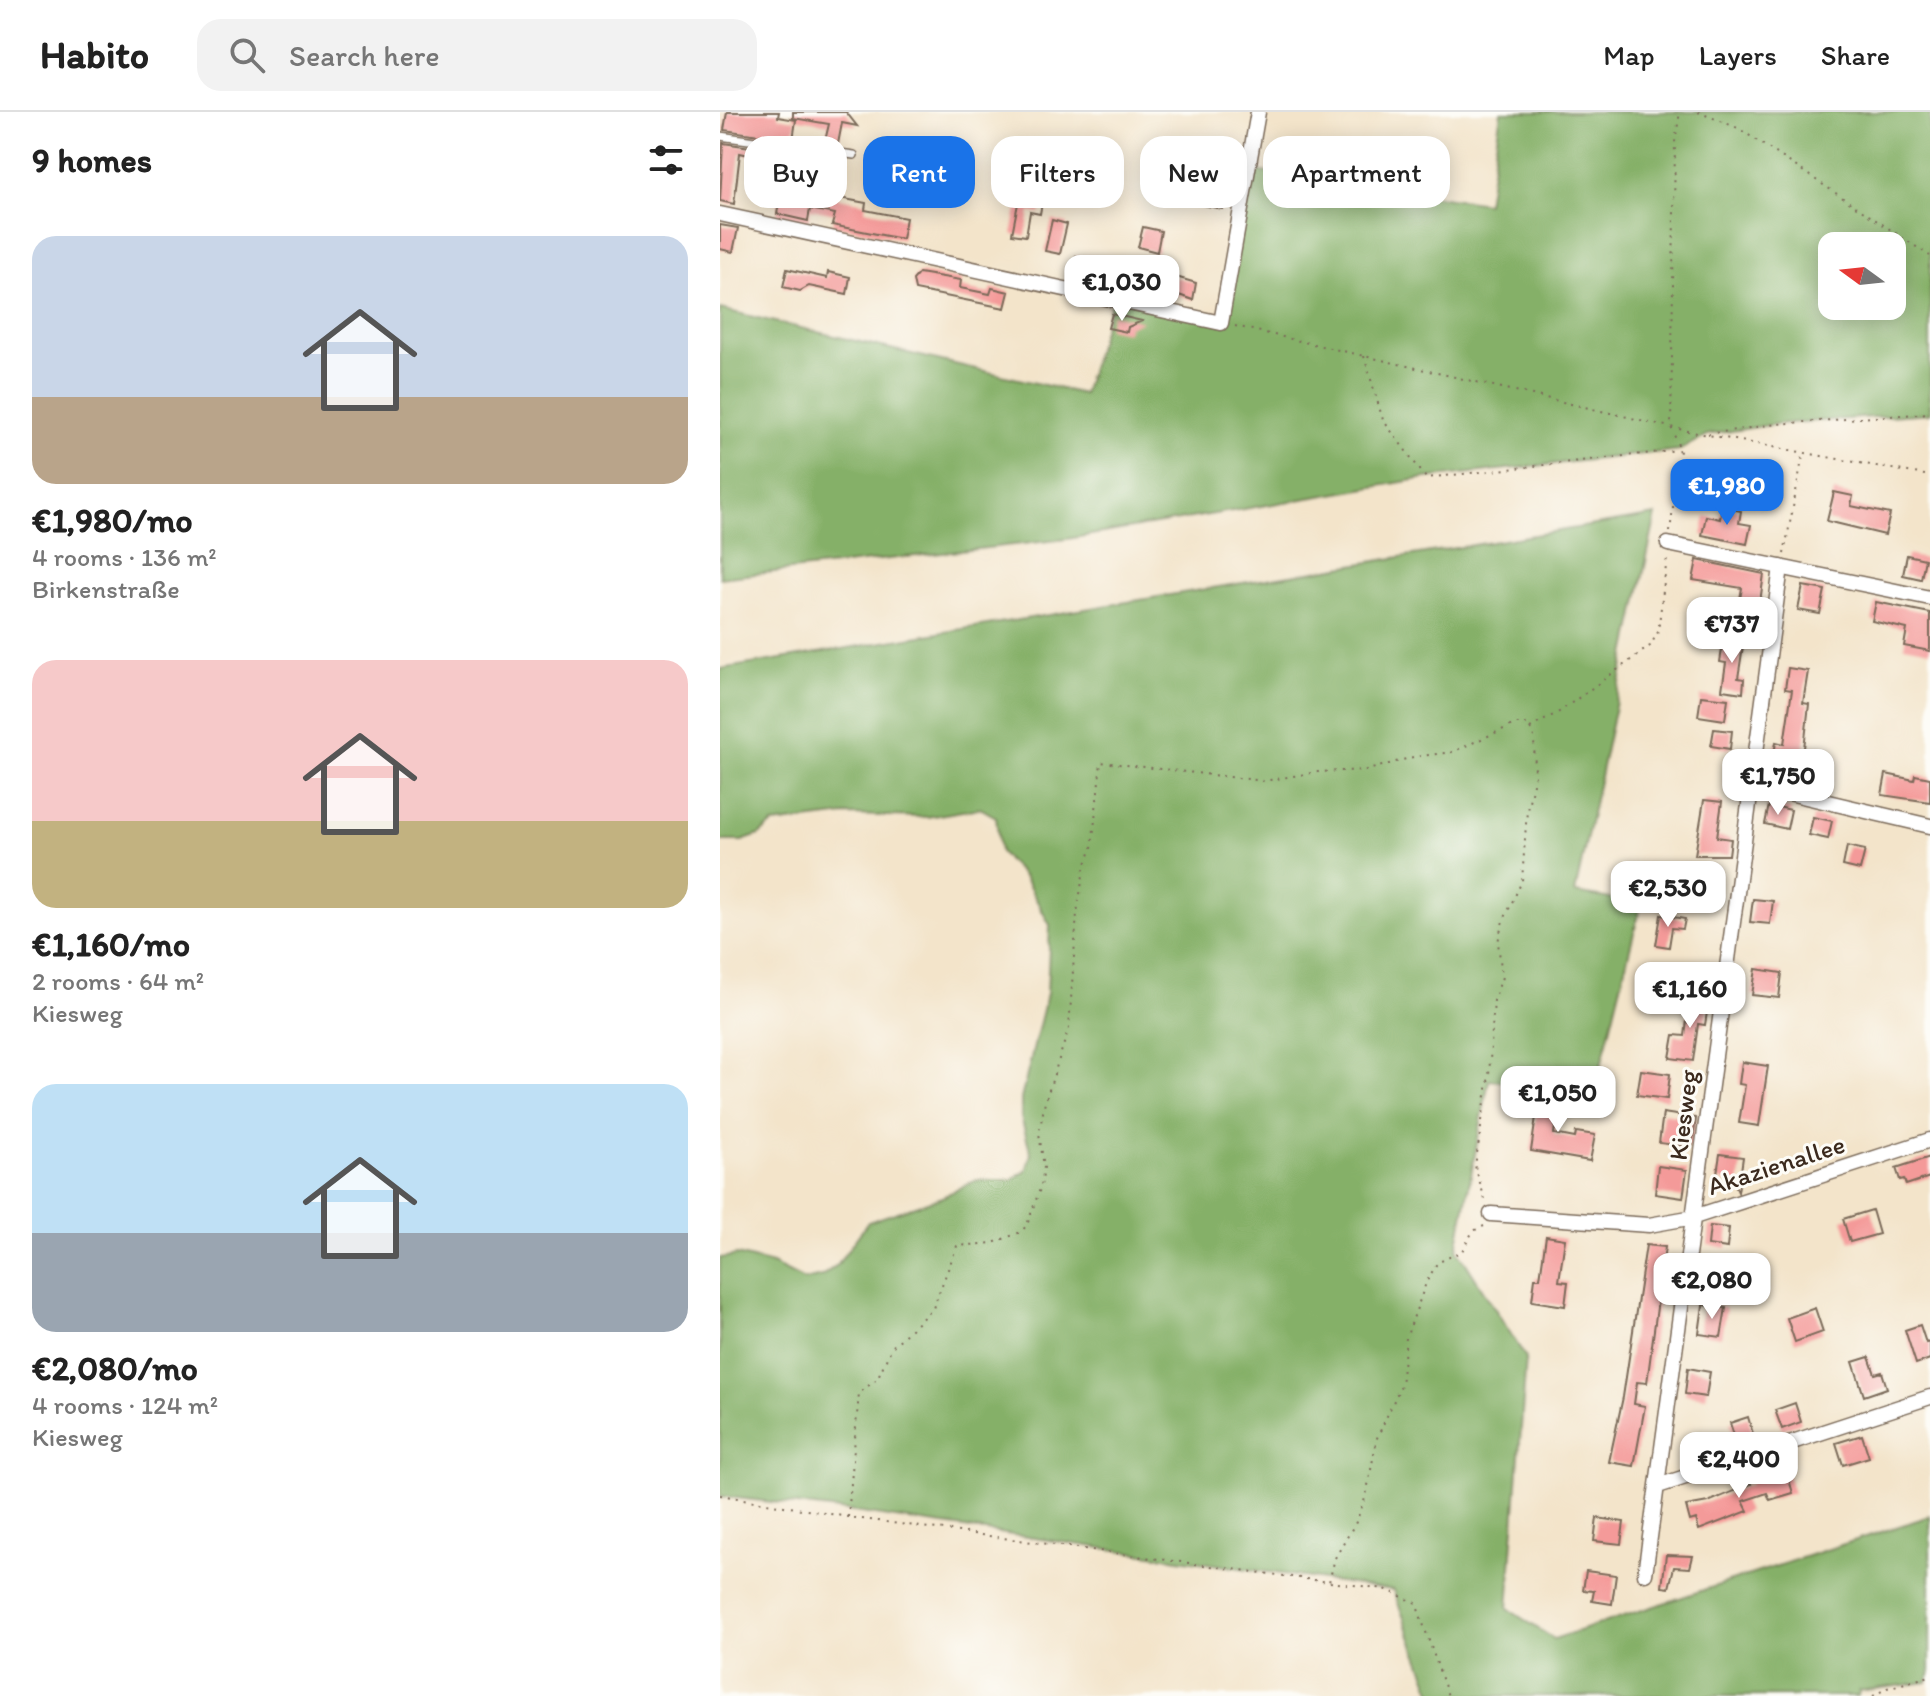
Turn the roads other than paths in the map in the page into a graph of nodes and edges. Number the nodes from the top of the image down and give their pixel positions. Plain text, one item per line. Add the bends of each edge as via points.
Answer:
1 (1258, 112) edge
2 (720, 136) edge
3 (854, 155) dead end
4 (720, 214) edge
5 (1668, 544) road end
6 (1781, 567) junction
7 (1930, 598) edge
8 (1751, 784) junction
9 (1930, 826) edge
10 (1930, 1140) edge
11 (1491, 1214) road end
12 (1694, 1217) junction
13 (1930, 1397) edge
14 (1658, 1486) junction
15 (1645, 1574) dead end

1 - 4 street via 1221,323
2 - 3 lane
5 - 6 street
6 - 7 street
6 - 8 street, Kiesweg
8 - 9 street
8 - 12 street, Kiesweg
10 - 12 street, Akazienallee
11 - 12 street, Akazienallee via 1649,1225
12 - 14 street, Kiesweg
13 - 14 street
14 - 15 street, Kiesweg

